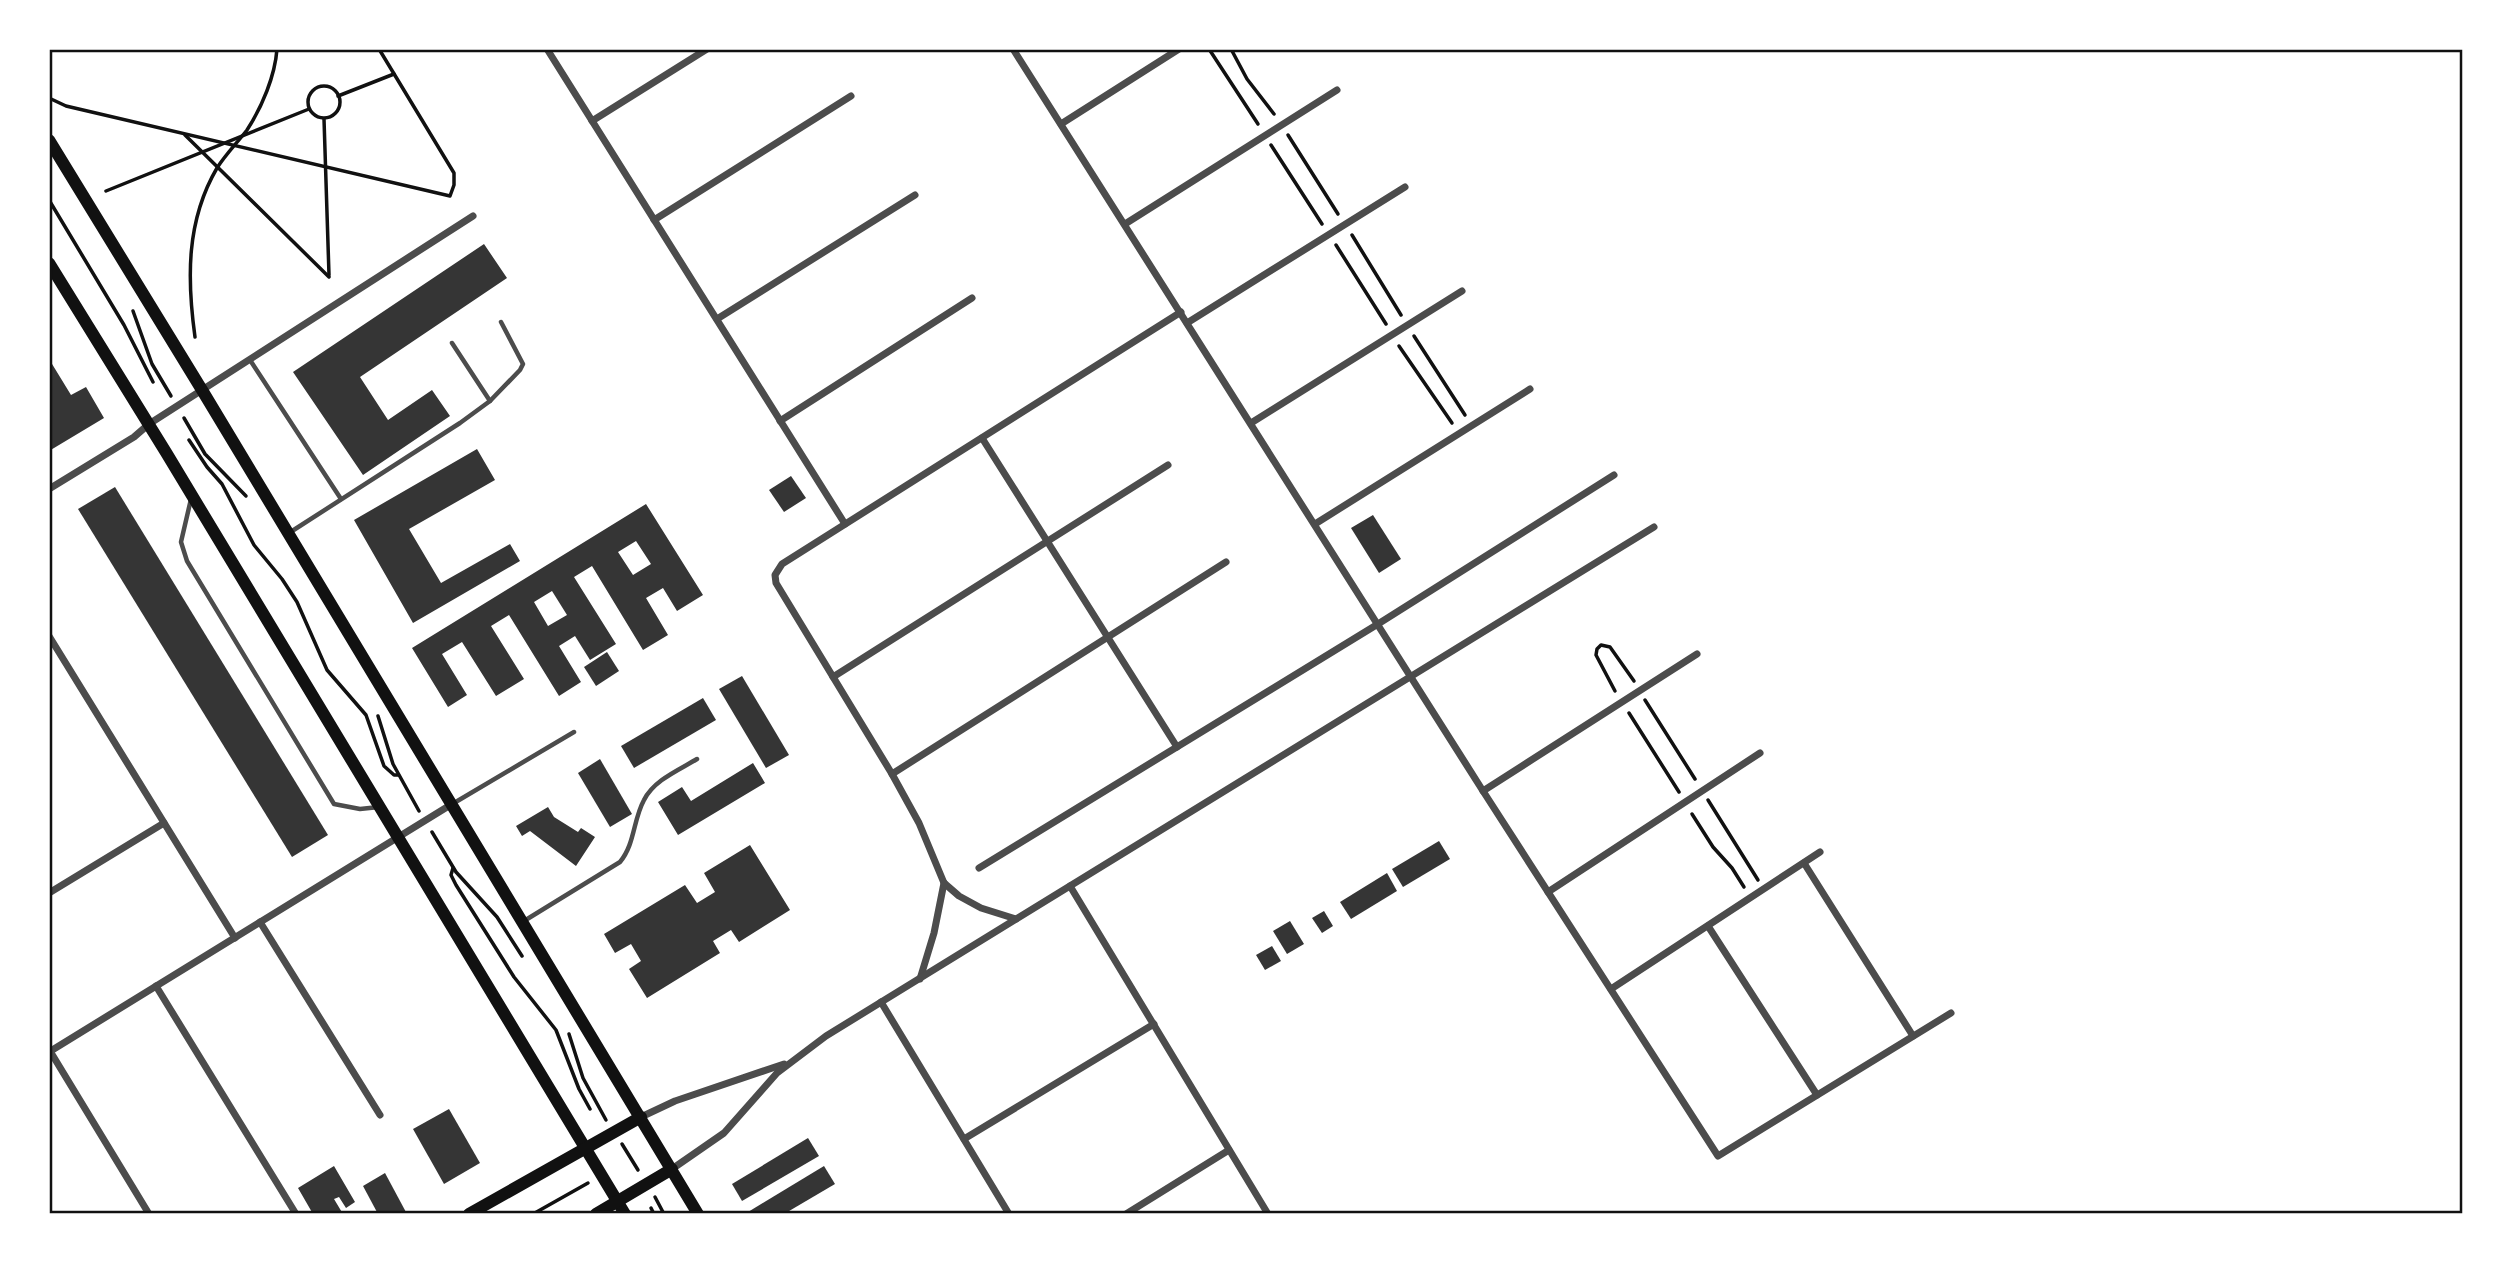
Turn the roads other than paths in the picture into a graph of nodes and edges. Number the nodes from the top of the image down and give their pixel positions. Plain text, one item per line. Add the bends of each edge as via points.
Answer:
1 (547, 49) edge
2 (707, 49) edge
3 (1013, 49) edge
4 (1179, 49) edge
5 (1337, 90) dead end
6 (851, 96) dead end
7 (592, 121) junction
8 (1061, 124) junction
9 (49, 140) edge
10 (1405, 187) dead end
11 (915, 195) dead end
12 (474, 216) dead end
13 (654, 220) junction
14 (1125, 224) junction
15 (49, 263) edge
16 (1462, 290) dead end
17 (972, 298) dead end
18 (1181, 312) junction
19 (717, 320) junction
20 (501, 322) dead end
21 (1187, 323) junction
22 (452, 344) dead end
23 (250, 359) junction
24 (1530, 389) dead end
25 (202, 390) junction
26 (490, 401) junction
27 (780, 421) junction
28 (1251, 423) junction
29 (149, 424) junction
30 (982, 438) junction
31 (1168, 465) dead end
32 (1614, 475) dead end
33 (49, 489) edge
34 (192, 495) junction
35 (341, 500) junction
36 (845, 524) junction
37 (1315, 524) junction
38 (1654, 527) dead end
39 (289, 533) junction
40 (1047, 541) junction
41 (1226, 562) dead end
42 (1378, 624) junction
43 (49, 636) edge
44 (1107, 637) junction
45 (1697, 654) dead end
46 (1412, 676) junction
47 (833, 677) junction
48 (574, 732) dead end
49 (1177, 747) junction
50 (1760, 752) dead end
51 (697, 759) dead end
52 (892, 774) junction
53 (1483, 791) junction
54 (452, 804) junction
55 (380, 807) junction
56 (164, 823) junction
57 (398, 837) junction
58 (1820, 852) dead end
59 (1804, 863) junction
60 (979, 868) dead end
61 (944, 883) junction
62 (1070, 886) junction
63 (1548, 892) junction
64 (49, 893) edge
65 (1016, 919) junction
66 (523, 921) junction
67 (260, 922) junction
68 (1708, 926) junction
69 (234, 938) junction
70 (919, 979) junction
71 (156, 986) junction
72 (1611, 989) junction
73 (881, 1002) junction
74 (1951, 1013) dead end
75 (1154, 1024) junction
76 (1913, 1036) junction
77 (49, 1052) edge
78 (788, 1063) junction
79 (1817, 1095) junction
80 (380, 1115) dead end
81 (641, 1118) junction
82 (964, 1139) junction
83 (587, 1147) junction
84 (1229, 1150) junction
85 (672, 1169) junction
86 (618, 1202) junction
87 (149, 1214) edge
88 (296, 1214) edge
89 (469, 1214) edge
90 (596, 1214) edge
91 (625, 1214) edge
92 (698, 1214) edge
93 (1009, 1214) edge
94 (1126, 1214) edge
95 (1268, 1214) edge

1 - 7 street
2 - 7 street
3 - 8 street
4 - 8 street
5 - 14 street
6 - 13 street
7 - 13 street
8 - 14 street
9 - 25 main road
10 - 21 street
11 - 19 street
12 - 23 street
13 - 19 street
14 - 18 street
15 - 29 main road
16 - 28 street
17 - 27 street
18 - 21 street
18 - 30 street
19 - 27 street
20 - 26 lane via 523,364
21 - 28 street
22 - 26 lane
23 - 25 street
23 - 35 lane
24 - 37 street
25 - 29 street
25 - 39 main road
26 - 35 lane
27 - 36 street
28 - 37 street
29 - 33 street
29 - 34 main road
30 - 36 street
30 - 40 street
31 - 40 street
32 - 42 street
34 - 55 main road
34 - 55 lane via 181,542 187,561 334,804
35 - 39 lane
36 - 47 street via 782,564 775,575
37 - 42 street
38 - 46 street
39 - 54 main road
40 - 44 street
40 - 47 street
41 - 44 street
42 - 46 street
42 - 49 street
43 - 56 street
44 - 49 street
44 - 52 street
45 - 53 street
46 - 53 street
46 - 62 street
47 - 52 street
48 - 54 lane
49 - 60 street
50 - 63 street
51 - 66 lane via 657,783 644,800 627,854 620,862
52 - 61 street
53 - 63 street
54 - 57 street
54 - 66 main road
55 - 57 main road
56 - 64 street
56 - 69 street
57 - 67 street
57 - 83 main road
58 - 59 street
59 - 68 street
59 - 76 street
61 - 65 street via 981,908
61 - 70 street
62 - 65 street
62 - 75 street
63 - 72 street
65 - 70 street
66 - 81 main road
67 - 69 street
67 - 80 street
68 - 72 street
68 - 79 street
69 - 71 street
70 - 73 street
71 - 77 street
71 - 88 street
72 - 79 street via 1718,1156
73 - 78 street
73 - 82 street
74 - 76 street
75 - 82 street
75 - 84 street
76 - 79 street
77 - 87 street
78 - 81 street via 675,1101
78 - 85 street via 724,1133
81 - 83 main road
81 - 85 main road
82 - 93 street
83 - 86 main road
83 - 89 main road
84 - 94 street
84 - 95 street
85 - 86 main road
85 - 92 main road
86 - 90 main road
86 - 91 main road

